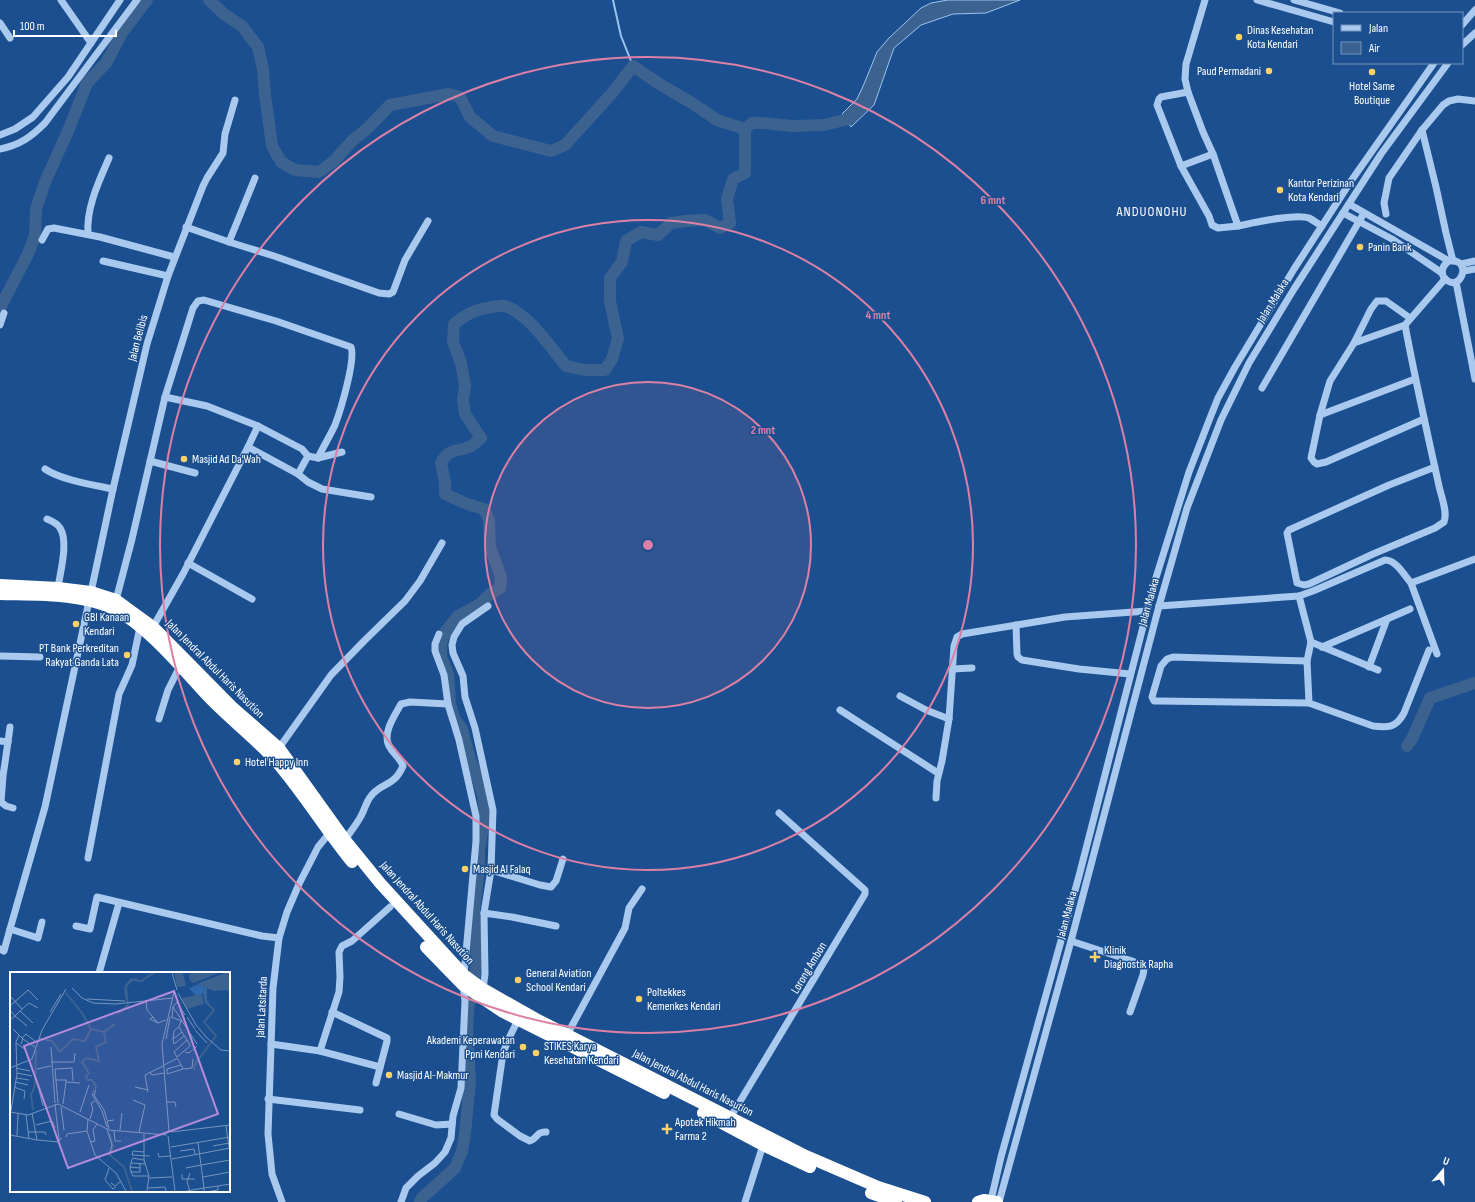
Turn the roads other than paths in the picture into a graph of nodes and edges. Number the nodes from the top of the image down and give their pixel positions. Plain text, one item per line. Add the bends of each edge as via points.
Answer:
1 (61, 0) edge
2 (119, 0) edge
3 (137, 0) edge
4 (1257, 0) edge
5 (1294, 0) edge
6 (1204, 3) edge
7 (1475, 10) edge
8 (1336, 12) edge
9 (1333, 22) edge
10 (0, 23) edge
11 (1463, 24) edge
12 (1475, 33) edge
13 (10, 38) dead end
14 (91, 43) junction
15 (1463, 45) edge
16 (1433, 64) edge
17 (1447, 64) edge
18 (1188, 92) junction
19 (236, 100) dead end
20 (1475, 101) edge
21 (1422, 130) junction
22 (0, 135) edge
23 (0, 149) edge
24 (1213, 154) junction
25 (109, 158) dead end
26 (1181, 166) junction
27 (255, 178) dead end
28 (1357, 209) junction
29 (1386, 214) dead end
30 (1352, 217) junction
31 (428, 221) dead end
32 (1238, 226) junction
33 (1322, 226) junction
34 (186, 227) junction
35 (88, 234) junction
36 (42, 240) dead end
37 (229, 242) junction
38 (1419, 244) junction
39 (1414, 254) junction
40 (174, 257) junction
41 (103, 261) dead end
42 (1451, 261) junction
43 (1475, 261) edge
44 (1462, 268) junction
45 (1475, 269) edge
46 (168, 276) junction
47 (1444, 276) junction
48 (1456, 282) junction
49 (4, 313) dead end
50 (1410, 318) junction
51 (0, 325) edge
52 (1405, 325) junction
53 (1354, 343) junction
54 (1415, 379) junction
55 (1475, 379) edge
56 (1262, 388) dead end
57 (165, 396) junction
58 (1320, 415) junction
59 (1424, 419) junction
60 (258, 426) junction
61 (248, 447) junction
62 (342, 452) dead end
63 (308, 456) junction
64 (318, 458) junction
65 (150, 461) junction
66 (1435, 467) junction
67 (45, 469) dead end
68 (195, 473) dead end
69 (298, 474) junction
70 (113, 489) junction
71 (371, 497) dead end
72 (47, 519) dead end
73 (442, 543) dead end
74 (1475, 559) edge
75 (188, 563) junction
76 (1411, 584) junction
77 (0, 585) edge
78 (58, 588) junction
79 (34, 591) junction
80 (0, 594) edge
81 (90, 596) junction
82 (1299, 596) junction
83 (252, 599) dead end
84 (116, 600) junction
85 (488, 606) dead end
86 (1161, 606) junction
87 (1410, 609) dead end
88 (1147, 611) junction
89 (1387, 619) junction
90 (1016, 625) junction
91 (140, 627) junction
92 (153, 627) junction
93 (439, 634) dead end
94 (1311, 642) junction
95 (1322, 647) junction
96 (1429, 650) dead end
97 (1437, 654) dead end
98 (0, 656) edge
99 (40, 657) dead end
100 (1307, 661) junction
101 (180, 666) junction
102 (1369, 667) junction
103 (972, 668) dead end
104 (952, 669) junction
105 (1378, 670) dead end
106 (1130, 674) junction
107 (900, 696) dead end
108 (1309, 703) junction
109 (448, 704) junction
110 (840, 710) dead end
111 (1120, 714) junction
112 (1130, 716) junction
113 (159, 718) dead end
114 (949, 719) junction
115 (10, 727) dead end
116 (0, 741) edge
117 (8, 742) junction
118 (279, 748) junction
119 (938, 773) junction
120 (936, 798) dead end
121 (13, 808) dead end
122 (779, 813) dead end
123 (332, 830) junction
124 (345, 840) junction
125 (88, 858) dead end
126 (563, 859) dead end
127 (491, 870) junction
128 (642, 889) dead end
129 (119, 904) junction
130 (390, 907) junction
131 (484, 913) junction
132 (42, 922) dead end
133 (76, 926) dead end
134 (556, 926) dead end
135 (10, 929) junction
136 (279, 938) junction
137 (1071, 941) junction
138 (0, 949) edge
139 (446, 962) junction
140 (99, 972) edge
141 (465, 981) junction
142 (481, 993) junction
143 (332, 1012) junction
144 (1130, 1012) dead end
145 (518, 1020) junction
146 (567, 1035) junction
147 (271, 1044) junction
148 (320, 1051) junction
149 (613, 1063) junction
150 (380, 1067) junction
151 (376, 1083) dead end
152 (268, 1099) junction
153 (360, 1110) dead end
154 (399, 1114) dead end
155 (730, 1118) junction
156 (452, 1124) junction
157 (546, 1132) dead end
158 (763, 1145) junction
159 (825, 1170) junction
160 (889, 1201) edge
161 (996, 1201) edge
162 (282, 1202) edge
163 (401, 1202) edge
164 (745, 1202) edge
165 (924, 1202) edge
166 (978, 1202) edge

1 - 14 street
2 - 14 street
3 - 23 street via 45,123 29,138
4 - 9 street
5 - 8 street
6 - 18 street via 1186,64 1185,79
7 - 11 street
10 - 13 street
12 - 15 street
14 - 22 street via 68,77 32,117 16,129
16 - 33 street, Jalan Malaka via 1371,151
17 - 28 street, Jalan Malaka via 1387,145
18 - 24 street
18 - 26 street via 1161,97 1157,105
19 - 34 street, Jalan Belibis via 227,127 224,153 207,178
20 - 21 street via 1449,101
21 - 29 street via 1389,178 1384,203
21 - 42 street
24 - 26 street
24 - 32 street
25 - 35 street via 89,214
26 - 32 street via 1212,225 1218,228
27 - 37 street
28 - 30 street
28 - 30 street, Jalan Malaka
28 - 38 street
30 - 39 street
30 - 56 street
30 - 86 street, Jalan Malaka via 1267,331 1223,414 1188,508
31 - 37 street via 405,260 393,292 389,294 379,293
32 - 33 street via 1302,216
33 - 88 street, Jalan Malaka via 1218,398 1189,472
34 - 37 street
34 - 40 street, Jalan Belibis
35 - 36 street via 54,228 48,230
35 - 40 street
38 - 39 street
38 - 42 street
39 - 47 street
40 - 46 street, Jalan Belibis
41 - 46 street
42 - 44 street
42 - 47 street via 1444,266
43 - 44 street
44 - 45 street
44 - 48 street via 1462,278
46 - 70 street, Jalan Belibis via 146,350
47 - 48 street via 1450,282
47 - 50 street
48 - 55 street
49 - 51 street
50 - 52 street
50 - 53 street via 1386,301 1377,301
52 - 53 street
52 - 54 street
53 - 58 street via 1330,382
54 - 58 street
54 - 59 street
57 - 60 street via 207,406
57 - 64 street via 193,308 201,300 276,321 349,346 352,349 352,358 343,400 336,423
57 - 65 street
58 - 59 street via 1311,458 1317,464
59 - 66 street
60 - 61 street
60 - 63 street via 302,449
61 - 69 street
61 - 75 street
62 - 64 street
63 - 64 street
63 - 69 street
65 - 68 street
65 - 84 street
66 - 66 street via 1445,514 1441,524 1309,584 1297,583 1287,533 1289,530
67 - 70 street
69 - 71 street via 322,488
70 - 81 street, Jalan Belibis
72 - 78 street via 60,528 62,537 63,558
73 - 118 street via 405,601 331,675
74 - 76 street
75 - 83 street
75 - 92 street
76 - 82 street via 1396,565 1385,560
76 - 97 street
77 - 79 highway, Jalan Jendral Abdul Haris Nasution
78 - 79 highway, Jalan Jendral Abdul Haris Nasution
78 - 81 highway, Jalan Jendral Abdul Haris Nasution
79 - 80 highway, Jalan Jendral Abdul Haris Nasution
79 - 81 highway, Jalan Jendral Abdul Haris Nasution
81 - 84 highway, Jalan Jendral Abdul Haris Nasution
81 - 91 highway, Jalan Jendral Abdul Haris Nasution
81 - 135 street, Jalan Belibis via 46,806
82 - 86 street
82 - 94 street
84 - 92 highway, Jalan Jendral Abdul Haris Nasution
85 - 127 street via 462,624 452,645 463,676 465,697 475,728 493,810
86 - 112 street, Jalan Malaka
87 - 89 street
88 - 90 street via 1065,617
88 - 106 street, Jalan Malaka
89 - 95 street
89 - 102 street
90 - 104 street via 959,635 954,643
90 - 106 street via 1017,654 1022,660
91 - 101 highway, Jalan Jendral Abdul Haris Nasution
91 - 125 street via 132,665 119,694
92 - 118 highway, Jalan Jendral Abdul Haris Nasution via 232,707
93 - 109 street via 435,651 444,675
94 - 95 street
94 - 100 street
95 - 102 street
96 - 108 street via 1404,713 1394,725 1373,726
98 - 99 street
100 - 108 street
100 - 108 street via 1173,657 1160,666 1152,697 1158,702
101 - 113 street via 168,690
101 - 123 highway, Jalan Jendral Abdul Haris Nasution via 276,761
102 - 105 street
103 - 104 street
104 - 114 street
106 - 111 street, Jalan Malaka
107 - 114 street
109 - 124 street via 401,704 387,734 388,745 400,758 403,766 400,774 371,796
109 - 141 street via 476,816
110 - 119 street
111 - 112 street
111 - 161 street, Jalan Malaka via 1081,869 1003,1149
112 - 137 street, Jalan Malaka
114 - 119 street
115 - 117 street
116 - 117 street
117 - 121 street via 0,797 2,804
118 - 123 highway, Jalan Jendral Abdul Haris Nasution
119 - 120 street
122 - 155 street, Lorong Ambon via 865,890 865,894
123 - 124 highway, Jalan Jendral Abdul Haris Nasution
123 - 130 highway, Jalan Jendral Abdul Haris Nasution
123 - 136 street, Jalan Latsitarda via 318,847 299,884
124 - 139 highway, Jalan Jendral Abdul Haris Nasution
126 - 127 street via 556,881 551,887
127 - 131 street
128 - 146 street via 629,908 625,928
129 - 133 street via 97,897 90,929
129 - 136 street via 125,903
129 - 140 street
130 - 139 highway, Jalan Jendral Abdul Haris Nasution
130 - 143 street via 340,949 340,985
131 - 134 street
131 - 142 street via 484,974
132 - 135 street via 38,938
135 - 138 street, Jalan Belibis via 4,951
136 - 147 street, Jalan Latsitarda via 273,988
137 - 144 street via 1141,965 1144,969 1143,975
137 - 161 street, Jalan Malaka
139 - 141 highway, Jalan Jendral Abdul Haris Nasution
141 - 142 highway, Jalan Jendral Abdul Haris Nasution
141 - 156 street via 461,1088
142 - 145 highway, Jalan Jendral Abdul Haris Nasution
142 - 146 highway, Jalan Jendral Abdul Haris Nasution
143 - 148 street
143 - 150 street via 387,1038
145 - 149 highway, Jalan Jendral Abdul Haris Nasution
145 - 157 street via 503,1053 494,1116 530,1141 542,1131
146 - 149 highway, Jalan Jendral Abdul Haris Nasution
147 - 148 street
147 - 152 street, Jalan Latsitarda
148 - 150 street
149 - 155 highway, Jalan Jendral Abdul Haris Nasution
149 - 158 highway, Jalan Jendral Abdul Haris Nasution
150 - 151 street
152 - 153 street
152 - 162 street, Jalan Latsitarda via 268,1151 272,1174
154 - 156 street via 436,1125
155 - 159 highway, Jalan Jendral Abdul Haris Nasution
156 - 163 street via 451,1138 445,1152 406,1188
158 - 159 highway, Jalan Jendral Abdul Haris Nasution
158 - 164 street
159 - 160 highway, Jalan Jendral Abdul Haris Nasution
159 - 165 highway, Jalan Jendral Abdul Haris Nasution
161 - 166 highway

